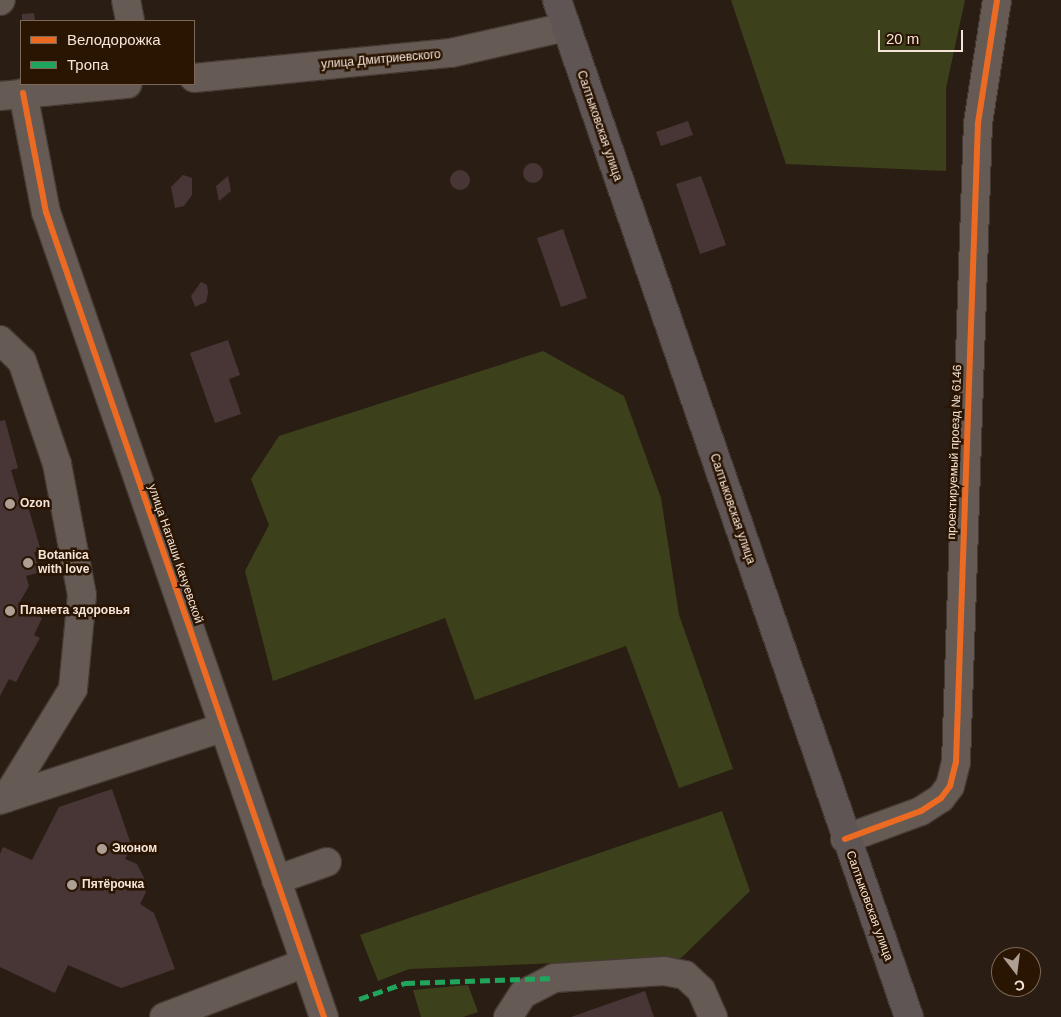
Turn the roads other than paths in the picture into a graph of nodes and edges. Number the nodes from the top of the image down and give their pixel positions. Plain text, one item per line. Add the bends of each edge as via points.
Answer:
1 (126, 0) edge
2 (557, 0) edge
3 (997, 0) edge
4 (130, 20) edge
5 (565, 27) junction
6 (195, 78) edge
7 (116, 85) edge
8 (12, 95) edge
9 (0, 340) edge
10 (222, 728) junction
11 (3, 799) edge
12 (845, 839) junction
13 (327, 862) dead end
14 (276, 880) junction
15 (305, 963) junction
16 (164, 1017) edge
17 (324, 1017) edge
18 (508, 1017) edge
19 (714, 1017) edge
20 (909, 1017) edge

1 - 4 street
2 - 5 main road, Салтыковская улица
3 - 12 street, проектируемый проезд № 6146 via 978,123 956,762 950,786 941,798 921,811
5 - 6 street, улица Дмитриевского via 451,53
5 - 12 main road, Салтыковская улица
7 - 8 street
8 - 10 street, улица Наташи Качуевской via 46,212
9 - 11 street via 22,361 57,464 82,595 73,690
10 - 11 street
10 - 14 street, улица Наташи Качуевской
12 - 20 main road, Салтыковская улица
13 - 14 street
14 - 15 street, улица Наташи Качуевской
15 - 16 street
15 - 17 street, улица Наташи Качуевской
18 - 19 street via 523,994 554,978 664,970 685,975 701,990

